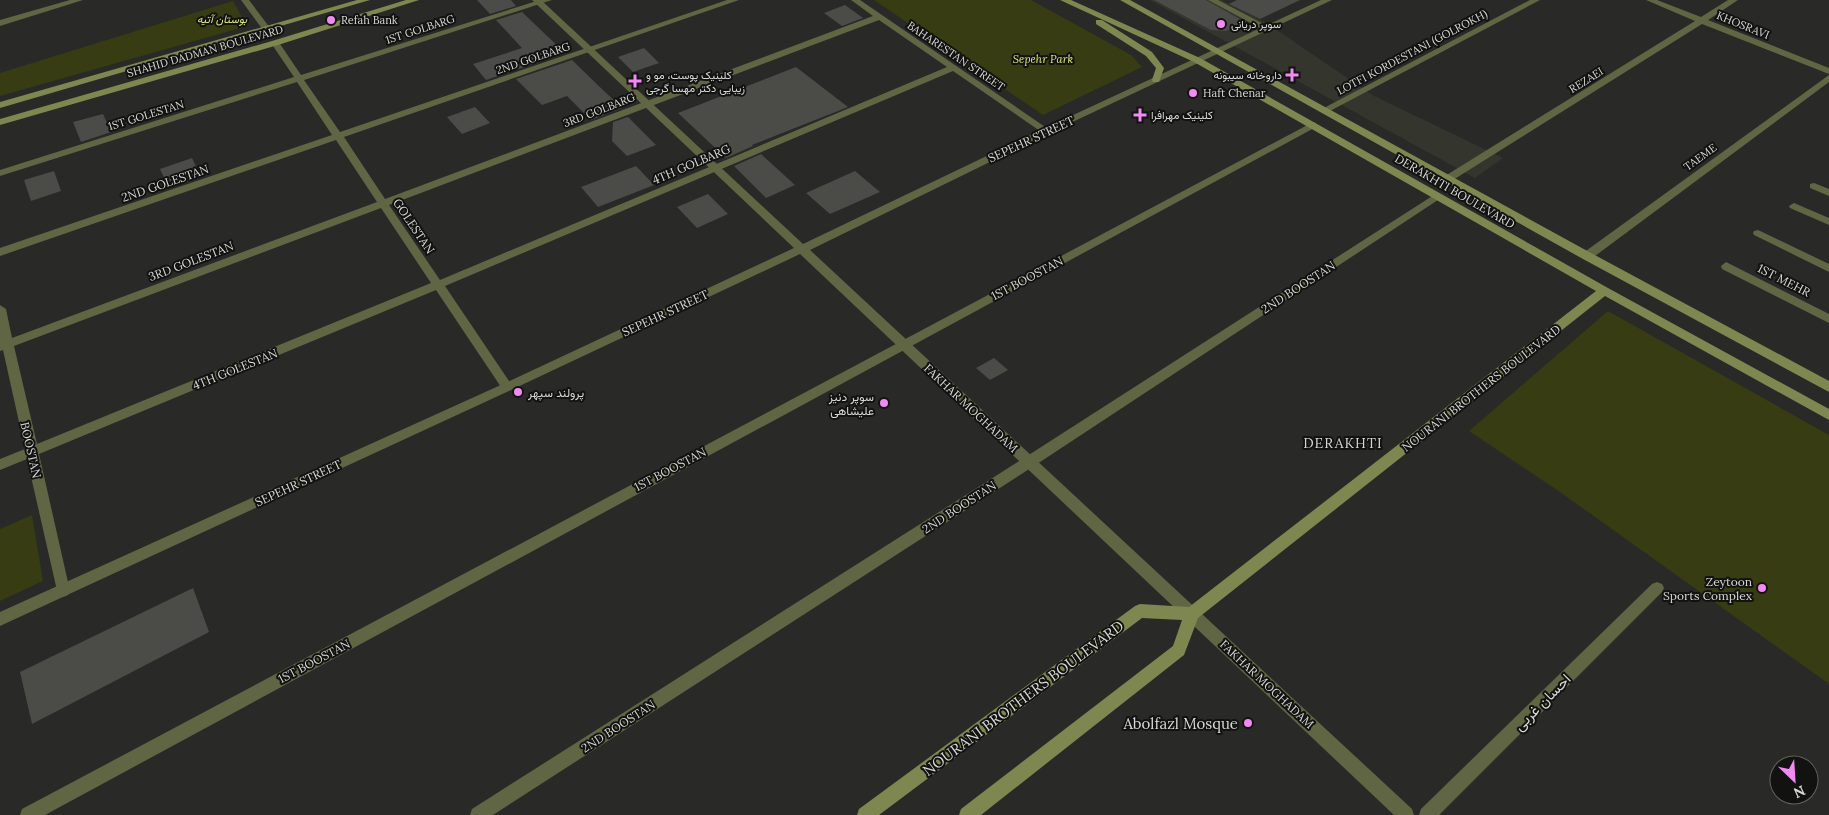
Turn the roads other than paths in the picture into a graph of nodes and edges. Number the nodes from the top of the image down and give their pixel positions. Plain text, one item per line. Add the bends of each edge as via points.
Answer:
1 (79, 0) edge
2 (245, 0) edge
3 (366, 0) edge
4 (415, 0) edge
5 (735, 0) edge
6 (855, 0) edge
7 (1064, 0) edge
8 (1124, 0) edge
9 (1212, 0) edge
10 (1328, 0) edge
11 (1536, 0) edge
12 (1650, 0) edge
13 (1734, 0) edge
14 (541, 1) edge
15 (1076, 6) junction
16 (1149, 14) junction
17 (879, 17) junction
18 (1701, 20) junction
19 (0, 24) edge
20 (266, 28) junction
21 (1129, 28) junction
22 (1267, 28) junction
23 (275, 43) junction
24 (590, 50) junction
25 (1218, 51) junction
26 (1197, 60) junction
27 (953, 68) junction
28 (1829, 71) edge
29 (1829, 78) edge
30 (299, 80) junction
31 (1156, 80) junction
32 (1280, 86) junction
33 (1261, 96) junction
34 (0, 105) edge
35 (648, 105) junction
36 (1325, 110) junction
37 (0, 122) edge
38 (1313, 125) junction
39 (1046, 131) junction
40 (338, 136) junction
41 (715, 168) junction
42 (0, 173) edge
43 (1449, 178) junction
44 (1814, 186) dead end
45 (1829, 193) edge
46 (1437, 196) junction
47 (384, 204) junction
48 (1794, 206) dead end
49 (1829, 222) edge
50 (1758, 233) dead end
51 (802, 249) junction
52 (0, 252) edge
53 (1587, 256) junction
54 (1726, 266) dead end
55 (1829, 268) edge
56 (438, 285) junction
57 (1604, 291) junction
58 (0, 309) edge
59 (1829, 319) edge
60 (903, 344) junction
61 (4, 346) edge
62 (1829, 386) edge
63 (507, 387) junction
64 (1829, 415) edge
65 (32, 452) junction
66 (1029, 462) junction
67 (0, 465) edge
68 (1657, 588) dead end
69 (63, 591) junction
70 (1192, 614) junction
71 (0, 619) edge
72 (28, 815) edge
73 (478, 815) edge
74 (865, 815) edge
75 (967, 815) edge
76 (1406, 815) edge
77 (1427, 815) edge

1 - 19 street
2 - 20 street
3 - 20 main road, SHAHID DADMAN BOULEVARD
4 - 23 main road, SHAHID DADMAN BOULEVARD
5 - 24 street, 2ND GOLBARG
6 - 17 street, BAHARESTAN STREET
7 - 15 main road, DERAKHTI BOULEVARD
8 - 16 main road, DERAKHTI BOULEVARD
9 - 22 street
10 - 22 street, SEPEHR STREET
11 - 36 street, LOTFI KORDESTANI (GOLROKH)
12 - 18 street, KHOSRAVI
13 - 18 street, REZAEI
14 - 24 street, FAKHAR MOGHADAM
14 - 30 street, 1ST GOLBARG
15 - 21 main road, DERAKHTI BOULEVARD
15 - 31 main road via 1149,54 1160,68
16 - 21 main road via 1166,28 1165,31 1155,34
16 - 25 main road, DERAKHTI BOULEVARD
17 - 27 street, BAHARESTAN STREET
17 - 35 street, 3RD GOLBARG
18 - 28 street, KHOSRAVI
18 - 43 street, REZAEI
20 - 34 main road, SHAHID DADMAN BOULEVARD
21 - 26 main road, DERAKHTI BOULEVARD
22 - 25 street, SEPEHR STREET
23 - 30 street, GOLESTAN
23 - 37 main road, SHAHID DADMAN BOULEVARD
24 - 35 street, FAKHAR MOGHADAM
24 - 40 street, 2ND GOLBARG
25 - 26 street, SEPEHR STREET
25 - 32 main road, DERAKHTI BOULEVARD
26 - 31 street, SEPEHR STREET
26 - 33 main road, DERAKHTI BOULEVARD
27 - 39 street, BAHARESTAN STREET
27 - 41 street, 4TH GOLBARG
29 - 53 street, TAEME
30 - 40 street, GOLESTAN
30 - 42 street, 1ST GOLESTAN
31 - 39 street, SEPEHR STREET
32 - 33 main road
32 - 36 main road, DERAKHTI BOULEVARD
33 - 38 main road, DERAKHTI BOULEVARD
35 - 41 street, FAKHAR MOGHADAM
35 - 47 street, 3RD GOLBARG
36 - 43 main road, DERAKHTI BOULEVARD
38 - 46 main road, DERAKHTI BOULEVARD
38 - 60 street, 1ST BOOSTAN
39 - 51 street, SEPEHR STREET
40 - 47 street, GOLESTAN
40 - 52 street, 2ND GOLESTAN
41 - 51 street, FAKHAR MOGHADAM
41 - 56 street, 4TH GOLBARG
43 - 53 main road, DERAKHTI BOULEVARD
44 - 45 street
46 - 57 main road, DERAKHTI BOULEVARD
46 - 66 street, 2ND BOOSTAN
47 - 56 street, GOLESTAN
47 - 61 street, 3RD GOLESTAN
48 - 49 street
50 - 55 street
51 - 60 street, FAKHAR MOGHADAM
51 - 63 street, SEPEHR STREET
53 - 62 main road, DERAKHTI BOULEVARD
54 - 59 street, 1ST MEHR
56 - 63 street, GOLESTAN
56 - 65 street, 4TH GOLESTAN
57 - 64 main road, DERAKHTI BOULEVARD
57 - 70 main road, NOURANI BROTHERS BOULEVARD
58 - 61 street, BOOSTAN
60 - 66 street, FAKHAR MOGHADAM
60 - 72 street, 1ST BOOSTAN
61 - 65 street, BOOSTAN
63 - 69 street, SEPEHR STREET
65 - 67 street, 4TH GOLESTAN
65 - 69 street, BOOSTAN
66 - 70 street, FAKHAR MOGHADAM
66 - 73 street, 2ND BOOSTAN
68 - 77 street, احسان غربی
69 - 71 street, SEPEHR STREET
70 - 74 main road, NOURANI BROTHERS BOULEVARD via 1140,611
70 - 75 main road via 1179,650
70 - 76 street, FAKHAR MOGHADAM

